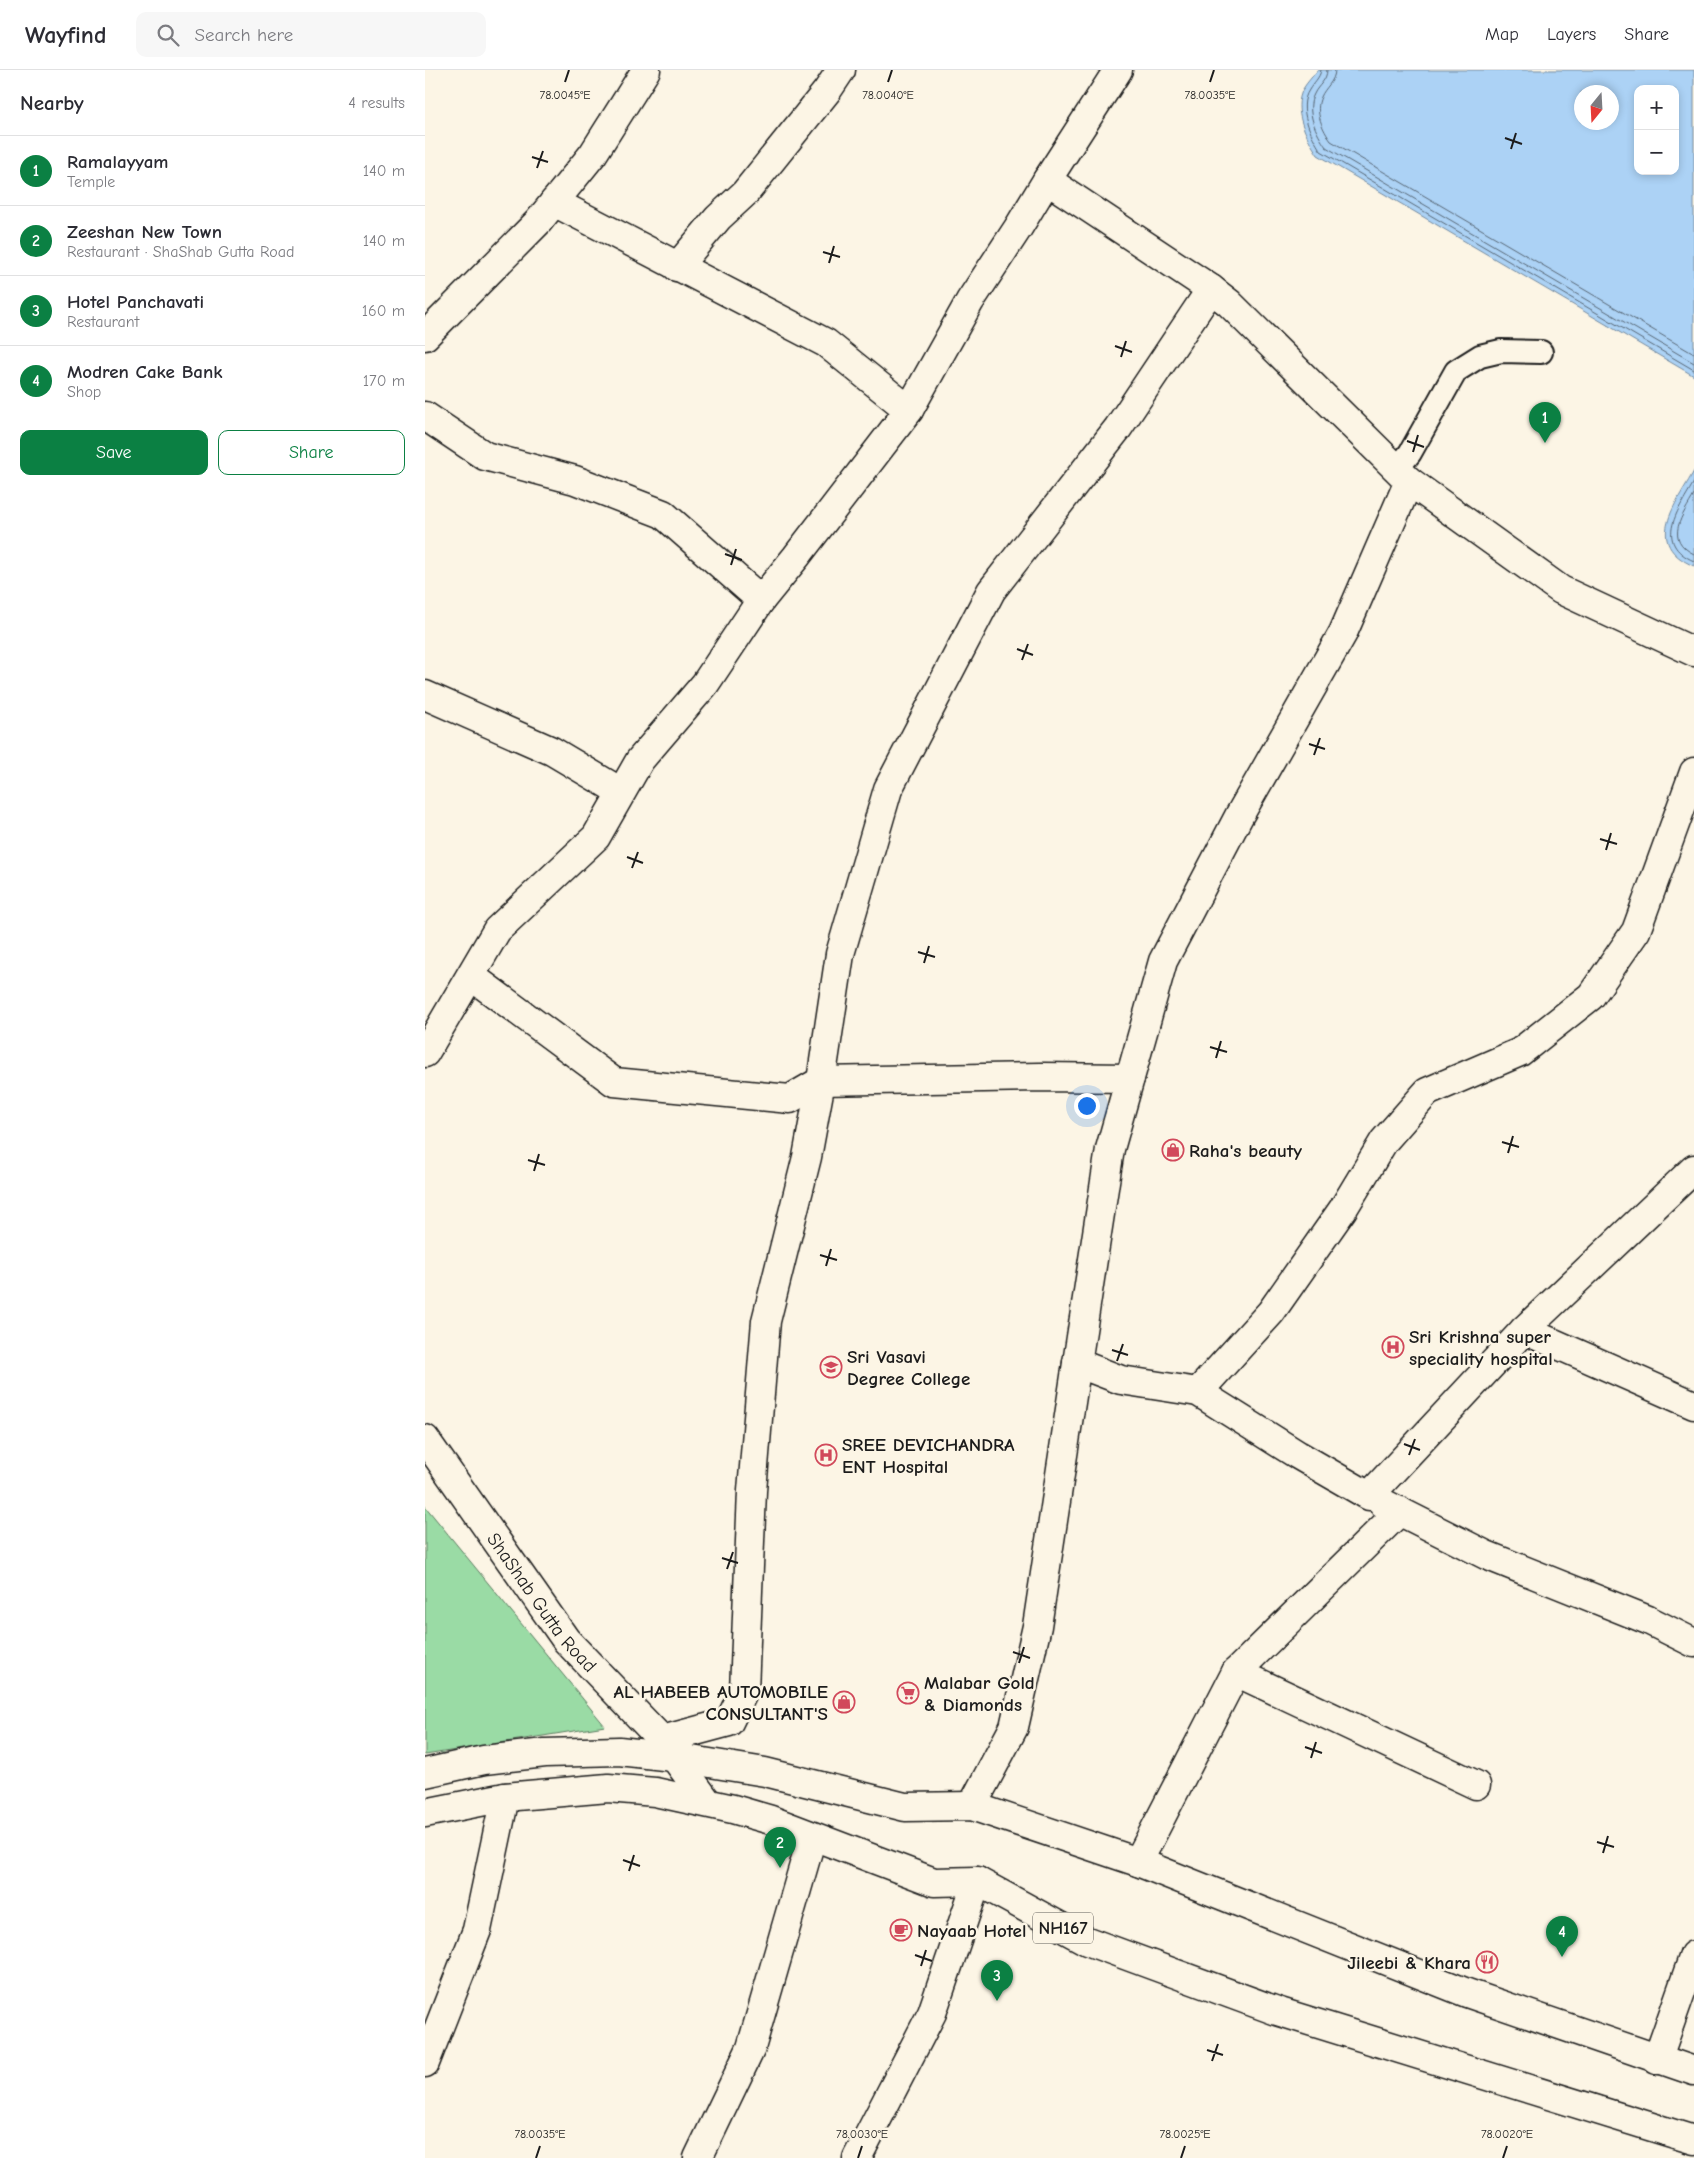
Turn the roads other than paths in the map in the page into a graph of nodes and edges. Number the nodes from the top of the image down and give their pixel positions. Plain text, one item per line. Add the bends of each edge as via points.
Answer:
1 (646, 70) edge
2 (841, 70) edge
3 (1118, 70) edge
4 (1047, 180) junction
5 (554, 202) junction
6 (677, 267) junction
7 (1211, 289) junction
8 (425, 336) edge
9 (1541, 352) dead end
10 (909, 410) junction
11 (425, 416) edge
12 (1403, 475) junction
13 (761, 600) junction
14 (1694, 652) edge
15 (425, 695) edge
16 (1694, 772) edge
17 (621, 792) junction
18 (471, 976) junction
19 (425, 1052) edge
20 (1130, 1078) junction
21 (821, 1081) junction
22 (1692, 1173) edge
23 (1524, 1330) junction
24 (1077, 1363) junction
25 (1198, 1392) junction
26 (1694, 1405) edge
27 (425, 1439) edge
28 (1369, 1496) junction
29 (1400, 1512) junction
30 (1694, 1643) edge
31 (1236, 1672) junction
32 (667, 1749) junction
33 (425, 1773) edge
34 (1476, 1785) dead end
35 (505, 1797) junction
36 (709, 1803) junction
37 (972, 1806) junction
38 (425, 1813) edge
39 (812, 1837) junction
40 (1138, 1862) junction
41 (977, 1881) junction
42 (1694, 1955) edge
43 (1657, 2060) junction
44 (425, 2063) edge
45 (1694, 2071) edge
46 (1694, 2140) edge
47 (698, 2158) edge
48 (857, 2158) edge

1 - 5 main road via 593,154
2 - 6 main road via 745,193 717,218
3 - 4 main road
4 - 7 main road
4 - 10 main road via 970,300
5 - 6 main road
5 - 8 main road
6 - 10 main road via 826,343
7 - 12 main road
7 - 21 main road via 1118,428 991,591 887,789 840,954
9 - 12 lane via 1501,351 1480,356 1456,371 1410,453
10 - 13 main road
11 - 13 main road via 485,456 575,480 663,514
12 - 14 main road via 1561,590
12 - 20 main road via 1343,633 1239,816 1163,961
13 - 17 main road via 705,684 640,760
15 - 17 main road via 552,751
16 - 25 main road via 1636,931 1591,996 1520,1052 1427,1092 1384,1141 1343,1209 1271,1312
17 - 18 main road via 596,837 497,930
18 - 19 main road
18 - 21 main road via 614,1082 790,1099
20 - 21 main road
20 - 24 main road via 1110,1149
21 - 32 main road via 807,1157 766,1321 752,1491 744,1691 729,1722
22 - 23 main road
23 - 26 main road
23 - 28 main road
24 - 25 main road via 1121,1380
24 - 37 main road via 1037,1626 1014,1727
25 - 28 main road
27 - 32 main road, ShaShab Gutta Road via 566,1640
28 - 29 main road
29 - 30 main road via 1487,1555 1648,1620
29 - 31 main road
31 - 34 main road
31 - 40 main road
32 - 33 main road via 545,1753 484,1760
32 - 36 main road, ShaShab Gutta Road
32 - 37 main road via 905,1807
35 - 36 main road, NH167 via 608,1788 655,1792
35 - 38 main road, NH167
35 - 44 main road via 477,1930
36 - 39 main road, NH167 via 771,1820
37 - 40 main road
39 - 41 main road, NH167 via 934,1882
39 - 47 main road via 751,2048
40 - 43 main road via 1467,1993
41 - 46 main road, NH167 via 1087,1941 1277,2010
41 - 48 main road via 933,2013
42 - 43 main road
43 - 45 main road

